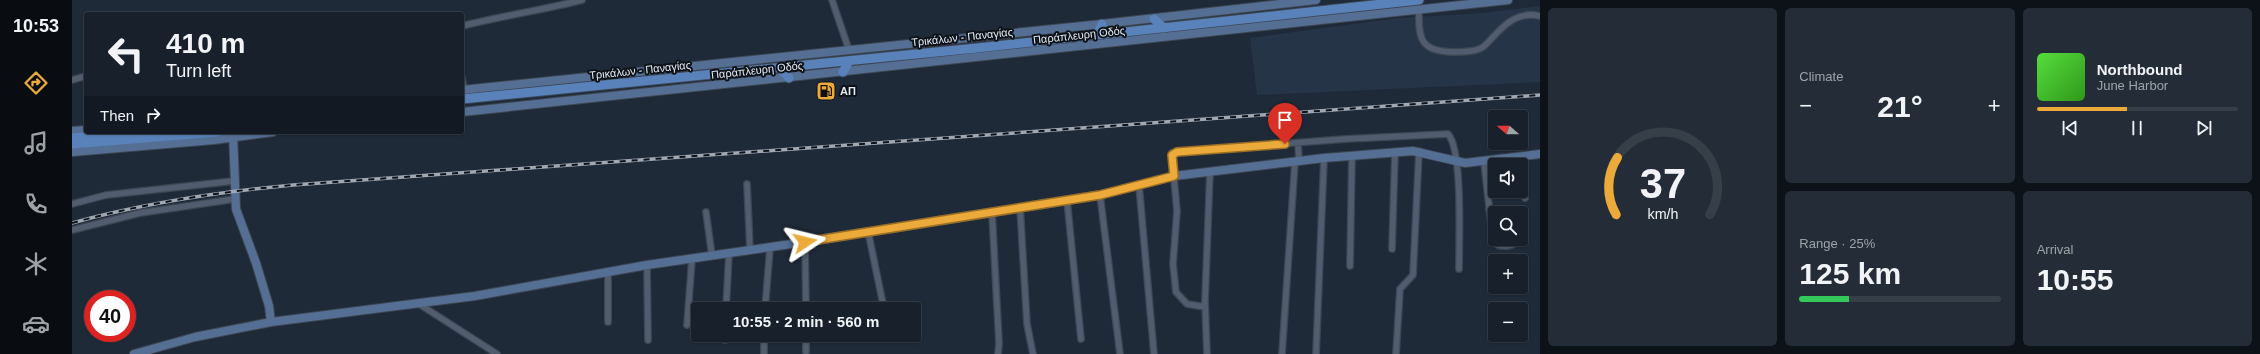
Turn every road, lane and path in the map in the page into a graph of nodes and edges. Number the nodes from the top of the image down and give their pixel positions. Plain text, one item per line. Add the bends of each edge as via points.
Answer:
1 (582, 0) edge
2 (832, 0) edge
3 (1316, 0) edge
4 (1508, 0) edge
5 (1419, 5) edge
6 (1540, 16) edge
7 (1154, 19) junction
8 (1102, 24) junction
9 (464, 26) edge
10 (1164, 28) junction
11 (1097, 35) junction
12 (849, 50) junction
13 (849, 61) junction
14 (780, 68) junction
15 (843, 72) junction
16 (84, 77) edge
17 (789, 78) junction
18 (72, 80) edge
19 (464, 93) edge
20 (464, 93) edge
21 (508, 95) junction
22 (464, 104) edge
23 (464, 112) edge
24 (84, 130) edge
25 (72, 131) edge
26 (117, 134) edge
27 (193, 134) edge
28 (233, 134) edge
29 (72, 138) edge
30 (1298, 143) junction
31 (72, 144) edge
32 (1419, 151) junction
33 (72, 152) edge
34 (1395, 152) junction
35 (1540, 154) edge
36 (1352, 155) junction
37 (1324, 158) junction
38 (1526, 158) edge
39 (1297, 161) junction
40 (1457, 162) junction
41 (1484, 162) junction
42 (1488, 162) edge
43 (1210, 171) junction
44 (1174, 176) junction
45 (234, 181) junction
46 (748, 184) dead end
47 (1139, 185) junction
48 (1100, 195) junction
49 (235, 199) junction
50 (1067, 200) junction
51 (72, 204) edge
52 (1489, 206) edge
53 (1020, 207) junction
54 (706, 212) dead end
55 (992, 212) junction
56 (72, 230) edge
57 (868, 231) junction
58 (805, 242) junction
59 (770, 248) junction
60 (1392, 249) dead end
61 (750, 250) junction
62 (729, 253) junction
63 (712, 256) junction
64 (692, 259) junction
65 (647, 265) junction
66 (1350, 266) dead end
67 (1459, 269) dead end
68 (608, 272) junction
69 (726, 302) edge
70 (766, 302) edge
71 (806, 302) edge
72 (883, 302) edge
73 (419, 304) junction
74 (1206, 307) junction
75 (271, 322) junction
76 (608, 322) dead end
77 (688, 325) dead end
78 (1081, 339) dead end
79 (648, 340) dead end
80 (764, 342) edge
81 (806, 342) edge
82 (806, 352) dead end
83 (134, 354) edge
84 (496, 354) edge
85 (764, 354) edge
86 (998, 354) edge
87 (1033, 354) edge
88 (1120, 354) edge
89 (1154, 354) edge
90 (1207, 354) edge
91 (1282, 354) edge
92 (1316, 354) edge
93 (1396, 354) edge

1 - 9 street
2 - 12 street
3 - 7 street, Παράπλευρη Οδός
4 - 5 street, Παράπλευρη Οδός
5 - 6 street via 1418,31 1422,40 1427,46 1446,52 1478,50 1514,18 1524,14
5 - 10 main road, Τρικάλων - Παναγίας
5 - 15 street, Παράπλευρη Οδός
7 - 8 street, Παράπλευρη Οδός
7 - 10 main road
8 - 11 main road
8 - 12 street, Παράπλευρη Οδός
10 - 11 main road, Τρικάλων - Παναγίας
11 - 13 main road, Τρικάλων - Παναγίας
12 - 19 street, Παράπλευρη Οδός
13 - 14 main road, Τρικάλων - Παναγίας
13 - 15 main road
14 - 17 main road
14 - 21 main road, Τρικάλων - Παναγίας
15 - 17 street, Παράπλευρη Οδός
16 - 18 street
17 - 23 street, Παράπλευρη Οδός
20 - 21 main road, Τρικάλων - Παναγίας
21 - 22 main road, Τρικάλων - Παναγίας
24 - 25 street
26 - 29 main road
27 - 31 main road
28 - 33 street
28 - 45 street
30 - 39 street
30 - 40 street via 1446,133 1450,137
30 - 44 street via 1174,152
32 - 34 street
32 - 40 street
32 - 93 street via 1413,275 1400,289
34 - 36 street
34 - 60 street
35 - 38 street
36 - 37 street
36 - 66 street
37 - 39 street
37 - 92 street
39 - 43 street
39 - 91 street
40 - 41 street
40 - 67 street
41 - 42 street
41 - 52 street
43 - 44 street
43 - 74 street
44 - 47 street
44 - 74 street via 1177,211 1173,264 1176,292 1187,304
45 - 49 street
45 - 51 street via 101,196
46 - 61 street
47 - 48 street
47 - 89 street
48 - 50 street
48 - 88 street
49 - 56 street via 134,214
49 - 75 street via 236,209 269,306
50 - 53 street
50 - 78 street
53 - 55 street
53 - 87 street via 1027,324
54 - 63 street
55 - 57 street
55 - 86 street
57 - 58 street
57 - 72 street
58 - 59 street
58 - 71 street
59 - 61 street
59 - 70 street
61 - 62 street
62 - 63 street
62 - 69 street
63 - 64 street
64 - 65 street
64 - 77 street
65 - 68 street
65 - 79 street
68 - 73 street
68 - 76 street
73 - 75 street
73 - 84 street
74 - 90 street
75 - 83 street via 195,337
80 - 85 street
81 - 82 street

